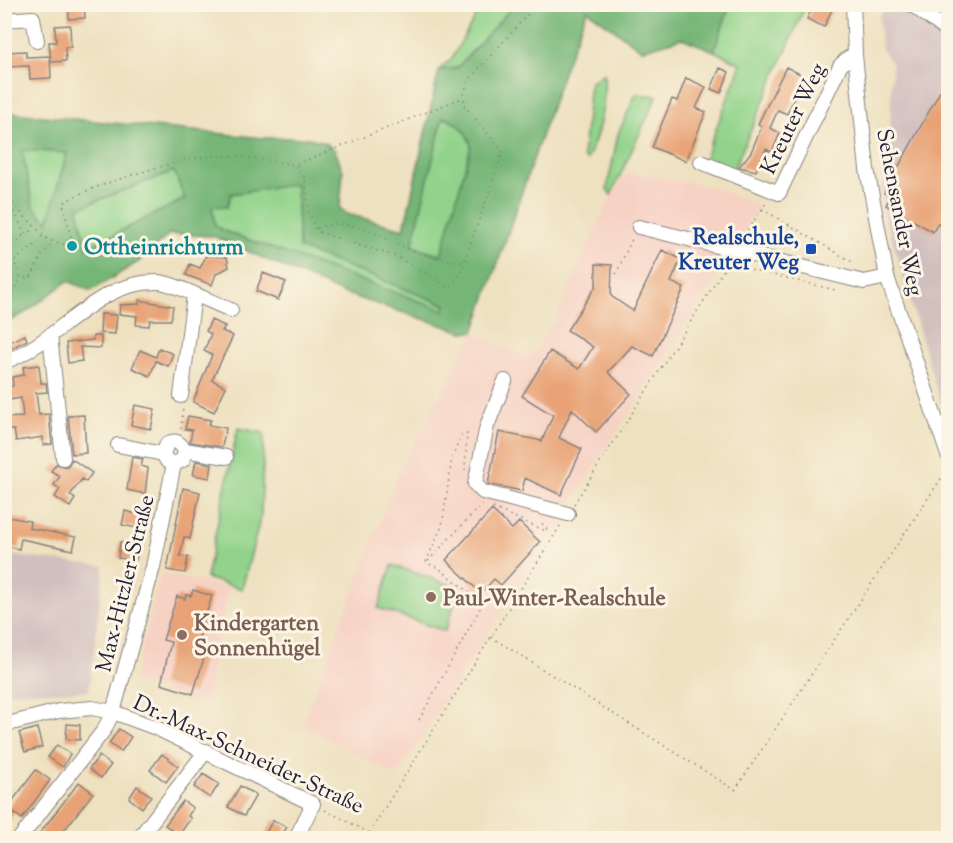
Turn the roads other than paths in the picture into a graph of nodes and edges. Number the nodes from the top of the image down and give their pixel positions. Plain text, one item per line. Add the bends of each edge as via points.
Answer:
1 (854, 4) edge
2 (911, 4) edge
3 (4, 20) edge
4 (948, 31) edge
5 (37, 41) dead end
6 (855, 55) junction
7 (701, 162) dead end
8 (639, 227) road end
9 (887, 277) junction
10 (194, 296) junction
11 (231, 310) dead end
12 (50, 335) junction
13 (4, 362) edge
14 (506, 381) dead end
15 (181, 396) road end
16 (118, 444) dead end
17 (182, 446) junction
18 (163, 453) junction
19 (948, 454) edge
20 (226, 457) dead end
21 (63, 458) dead end
22 (174, 464) junction
23 (568, 514) dead end
24 (113, 712) junction
25 (4, 725) edge
26 (206, 751) junction
27 (143, 834) edge
28 (20, 838) edge
29 (158, 838) edge
30 (296, 838) edge

1 - 6 street, Sehensander Weg
2 - 4 street
3 - 5 street via 33,18
6 - 7 street, Kreuter Weg via 840,66 779,193
6 - 9 street, Sehensander Weg via 867,169
8 - 9 street via 864,282
9 - 19 street, Sehensander Weg
10 - 11 street
10 - 12 street via 159,281 132,286 95,299
10 - 15 street
12 - 13 street
12 - 21 street
14 - 23 street via 487,426 475,484 483,492
16 - 18 street
17 - 18 street via 167,444
17 - 20 street
17 - 22 street, Max-Hitzler-Straße via 183,460
18 - 22 street
22 - 24 street, Max-Hitzler-Straße via 153,567
24 - 25 street, Dr.-Max-Schneider-Straße via 92,708 59,711
24 - 26 street, Dr.-Max-Schneider-Straße
24 - 28 street, Max-Hitzler-Straße via 104,730
26 - 27 street
26 - 30 street, Dr.-Max-Schneider-Straße via 313,804
27 - 29 street

